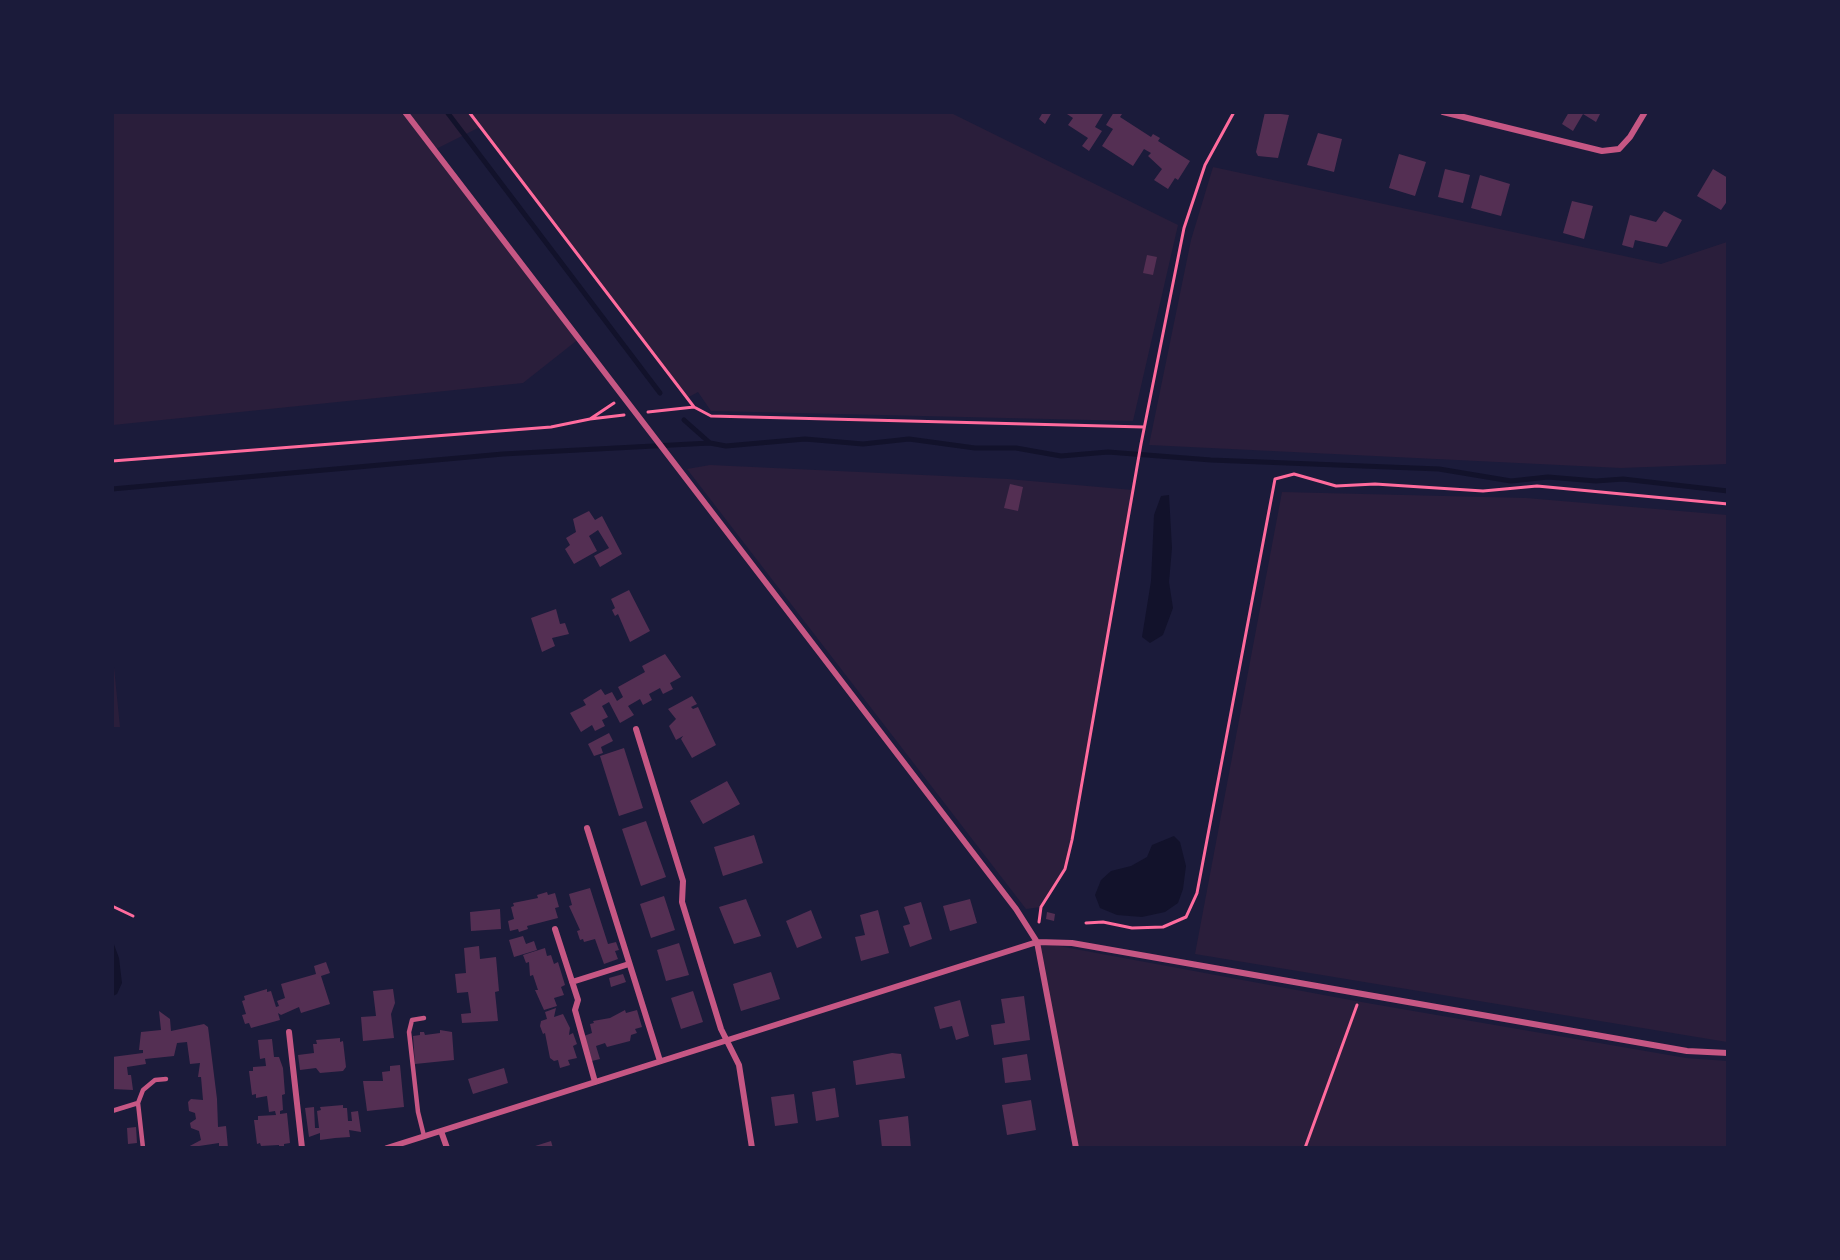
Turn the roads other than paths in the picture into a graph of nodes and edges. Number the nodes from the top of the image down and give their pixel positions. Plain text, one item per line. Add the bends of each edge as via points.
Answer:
1 (405, 112) edge
2 (1443, 112) edge
3 (1645, 112) edge
4 (636, 729) dead end
5 (587, 828) dead end
6 (555, 929) dead end
7 (1037, 942) junction
8 (629, 964) junction
9 (572, 982) junction
10 (424, 1018) dead end
11 (290, 1032) dead end
12 (727, 1041) junction
13 (1728, 1053) edge
14 (660, 1061) junction
15 (166, 1078) dead end
16 (596, 1082) junction
17 (138, 1103) junction
18 (112, 1112) edge
19 (441, 1131) junction
20 (424, 1136) junction
21 (143, 1148) edge
22 (302, 1148) edge
23 (387, 1148) edge
24 (447, 1148) edge
25 (752, 1148) edge
26 (1076, 1148) edge

1 - 7 street via 1016,909
2 - 3 street via 1602,151 1619,149
4 - 12 street via 683,881 682,902
5 - 8 street
6 - 9 street
7 - 12 street
7 - 13 street via 1072,943 1687,1051
7 - 26 street
8 - 9 street
8 - 14 street
9 - 16 street via 578,1000 575,1010 579,1031
10 - 20 lane via 412,1020 409,1032
11 - 22 street
12 - 14 street
12 - 25 street via 739,1065
14 - 16 street
15 - 17 lane via 154,1080 143,1090
16 - 19 street
17 - 18 lane
17 - 21 lane
19 - 20 street
19 - 24 street
20 - 23 street

